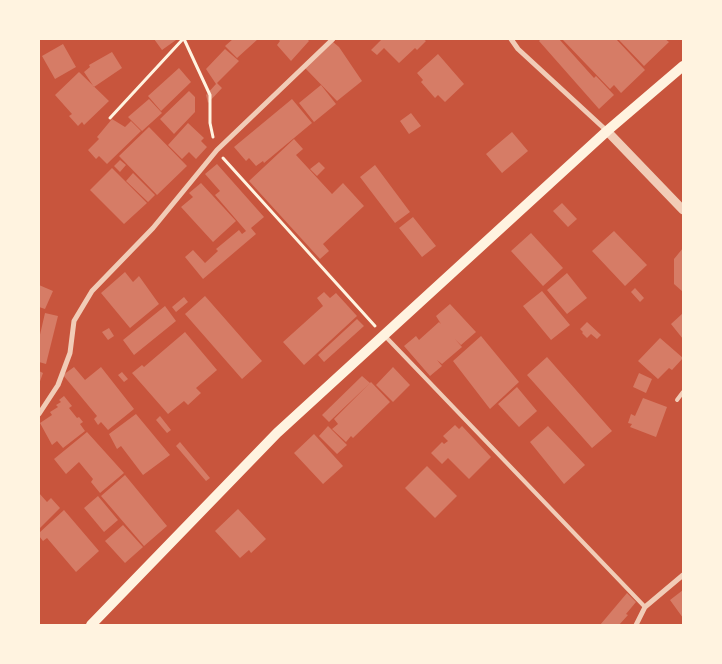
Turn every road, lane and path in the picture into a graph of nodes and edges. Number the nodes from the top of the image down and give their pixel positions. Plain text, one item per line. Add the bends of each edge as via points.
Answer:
1 (184, 39) edge
2 (333, 39) edge
3 (511, 39) edge
4 (683, 66) edge
5 (110, 118) dead end
6 (607, 131) junction
7 (217, 150) junction
8 (683, 210) edge
9 (383, 335) junction
10 (683, 392) edge
11 (677, 400) dead end
12 (39, 414) edge
13 (683, 576) edge
14 (644, 607) junction
15 (91, 625) edge
16 (636, 625) edge

1 - 5 path
1 - 7 path via 210,95 210,124
2 - 7 street
3 - 6 street
4 - 6 main road
6 - 8 street
6 - 9 main road
7 - 9 path
7 - 12 street via 153,228 92,291 74,321 70,353 58,386
9 - 14 lane
9 - 15 main road via 277,433
10 - 11 lane
13 - 14 street
14 - 16 street

